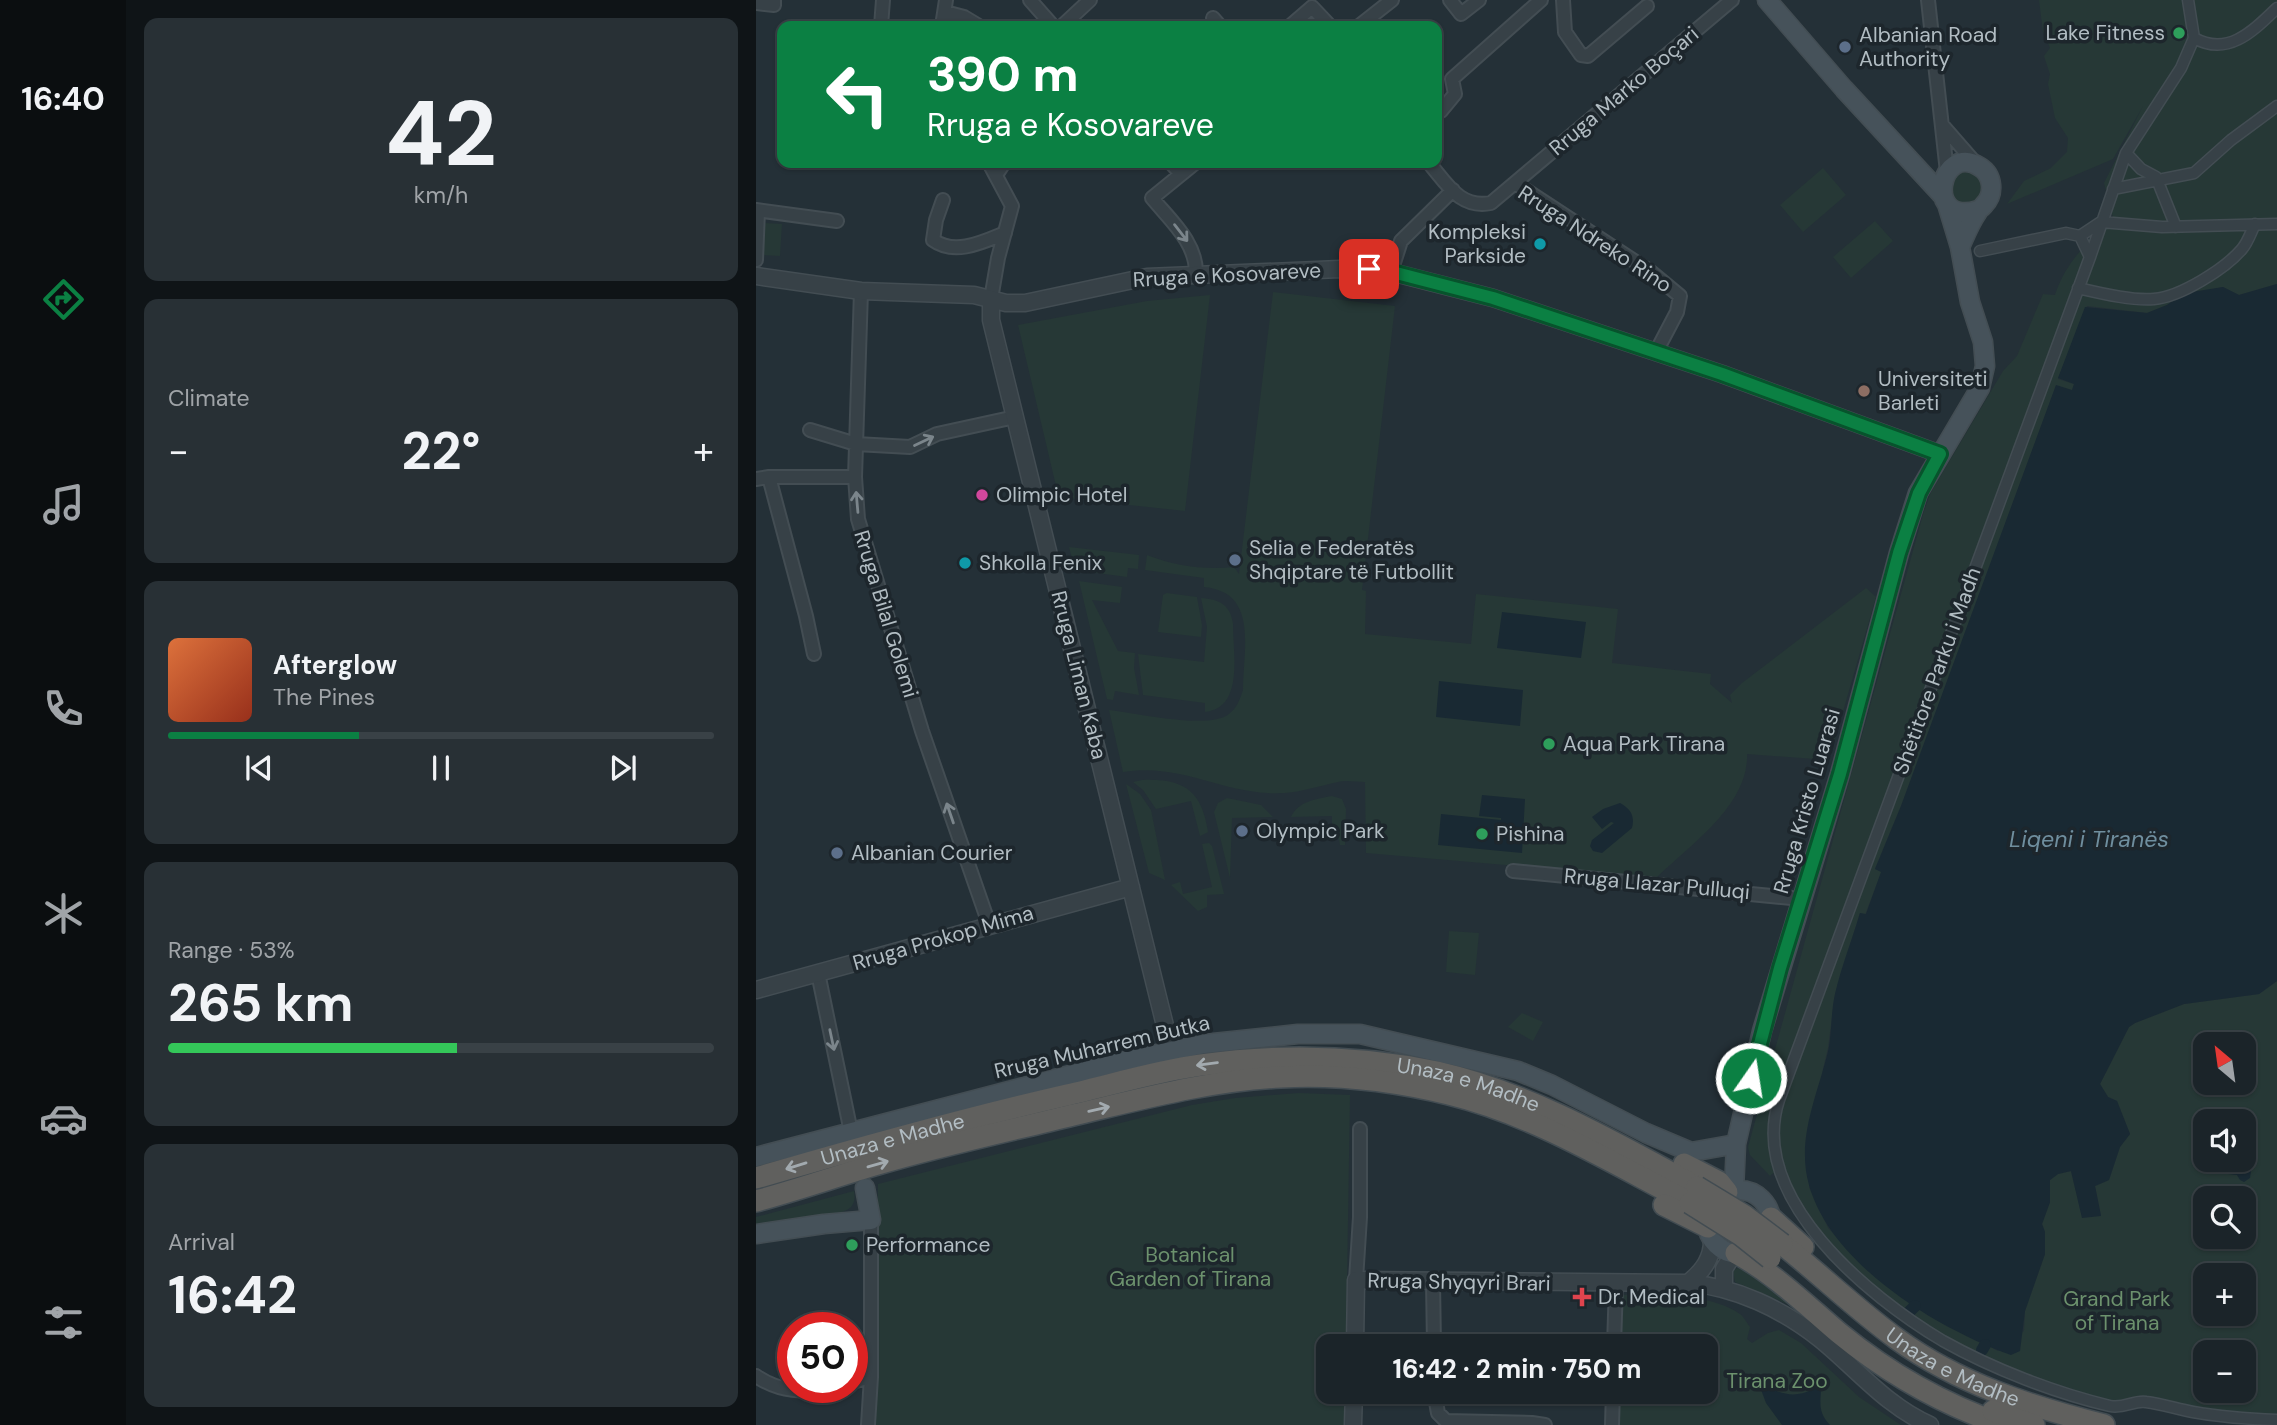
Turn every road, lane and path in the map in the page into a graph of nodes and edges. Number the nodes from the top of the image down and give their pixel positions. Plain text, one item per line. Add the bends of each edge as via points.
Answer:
1 (883, 0) edge
2 (1030, 0) edge
3 (1090, 0) edge
4 (1392, 0) edge
5 (1450, 0) edge
6 (1479, 0) edge
7 (1541, 0) edge
8 (1563, 0) edge
9 (1732, 0) edge
10 (1767, 0) edge
11 (1928, 0) edge
12 (2188, 0) edge
13 (756, 3) edge
14 (774, 3) edge
15 (946, 6) edge
16 (1647, 6) dead end
17 (2277, 8) edge
18 (881, 21) edge
19 (971, 21) edge
20 (1049, 21) edge
21 (1067, 21) edge
22 (1296, 21) edge
23 (1325, 21) edge
24 (1371, 21) edge
25 (2194, 38) junction
26 (2277, 106) edge
27 (1442, 110) edge
28 (1943, 126) junction
29 (2126, 153) junction
30 (1977, 165) junction
31 (992, 168) edge
32 (1001, 168) edge
33 (1176, 168) edge
34 (1189, 168) edge
35 (1433, 168) edge
36 (1947, 173) junction
37 (1181, 174) junction
38 (1923, 174) junction
39 (996, 175) junction
40 (2158, 181) junction
41 (1515, 183) junction
42 (2113, 189) junction
43 (1453, 190) junction
44 (943, 200) dead end
45 (1945, 200) junction
46 (1978, 210) junction
47 (757, 211) edge
48 (837, 221) dead end
49 (2101, 222) junction
50 (2277, 224) edge
51 (2255, 225) junction
52 (2176, 227) junction
53 (1005, 233) junction
54 (2080, 236) junction
55 (1960, 247) junction
56 (1980, 251) dead end
57 (2090, 257) junction
58 (756, 260) edge
59 (1391, 272) junction
60 (1196, 274) junction
61 (756, 276) edge
62 (2078, 288) junction
63 (861, 291) junction
64 (991, 299) junction
65 (1656, 352) junction
66 (1014, 417) junction
67 (810, 430) dead end
68 (856, 444) junction
69 (1940, 454) junction
70 (855, 477) junction
71 (762, 478) edge
72 (814, 654) dead end
73 (1513, 871) dead end
74 (1131, 887) junction
75 (1802, 899) junction
76 (989, 924) junction
77 (818, 974) junction
78 (756, 990) edge
79 (1171, 1050) junction
80 (1297, 1068) junction
81 (1360, 1129) dead end
82 (852, 1136) junction
83 (1736, 1144) junction
84 (756, 1157) edge
85 (756, 1178) edge
86 (865, 1188) dead end
87 (1735, 1191) junction
88 (756, 1201) edge
89 (1771, 1219) junction
90 (871, 1220) junction
91 (1710, 1232) junction
92 (756, 1234) edge
93 (1776, 1251) junction
94 (1731, 1258) junction
95 (1707, 1263) junction
96 (1356, 1280) junction
97 (1433, 1281) junction
98 (1688, 1283) junction
99 (1616, 1284) junction
100 (1715, 1287) junction
101 (1355, 1334) edge
102 (1434, 1334) edge
103 (1615, 1334) edge
104 (756, 1377) edge
105 (871, 1377) junction
106 (868, 1378) edge
107 (777, 1388) edge
108 (1354, 1404) edge
109 (1436, 1404) edge
110 (1613, 1404) edge
111 (2076, 1417) junction
112 (2277, 1420) edge
113 (869, 1425) edge
114 (1353, 1425) edge
115 (1545, 1425) edge
116 (1612, 1425) edge
117 (1930, 1425) edge
118 (2003, 1425) edge
119 (2034, 1425) edge
120 (2104, 1425) edge

1 - 18 street
2 - 20 street
3 - 21 street
4 - 24 street
5 - 6 street via 1461,14
7 - 27 street via 1452,79 1455,94
8 - 16 street via 1565,32 1581,55 1588,56
9 - 41 street, Rruga Marko Boçari
10 - 38 main road
11 - 28 street
12 - 25 street
13 - 14 street
15 - 19 street
17 - 25 street via 2231,44 2216,46
22 - 23 street via 1312,7
25 - 29 street, Shëtitore Parku i Madh via 2181,68
26 - 40 street via 2194,173
28 - 30 street
28 - 36 street
29 - 40 street
29 - 42 street, Shëtitore Parku i Madh
30 - 36 main road via 1962,163
30 - 46 main road via 1989,176 1991,192
31 - 39 street
32 - 39 street
33 - 37 street
34 - 37 street
35 - 43 street, Rruga Ndreko Rino
36 - 38 main road
36 - 45 main road via 1941,188
37 -> 60 street via 1152,198 1187,240
38 - 45 main road
39 - 53 street via 1012,206
40 - 42 street
40 - 52 street
41 - 43 street, Rruga Ndreko Rino via 1490,203 1477,206
41 - 65 street, Rruga Ndreko Rino via 1680,296
42 - 49 street, Shëtitore Parku i Madh
43 - 59 street via 1401,241
44 - 53 street via 933,233 933,240 940,245 970,247
45 - 46 main road via 1961,212
45 - 55 main road, Rruga Kristo Luarasi
46 - 55 main road
47 - 48 street
47 - 58 street
49 - 52 street
49 - 54 street
49 - 57 street, Shëtitore Parku i Madh
50 - 51 street
51 - 52 street
51 - 62 street via 2234,257 2165,298 2149,300
53 - 64 street
54 - 56 street via 2066,233
54 - 57 street
55 - 69 main road, Rruga Kristo Luarasi via 1985,366 1980,388
57 - 62 street, Shëtitore Parku i Madh
59 - 60 street, Rruga e Kosovareve
59 - 65 street, Rruga e Kosovareve via 1493,298
60 - 64 street, Rruga e Kosovareve via 1147,277 1025,303
61 - 63 street, Rruga e Kosovareve
62 - 112 street, Shëtitore Parku i Madh via 1779,1100 1775,1145 1798,1209 1818,1238 1847,1269 1944,1341 2010,1372 2111,1406 2142,1402
63 - 64 street, Rruga e Kosovareve
63 - 68 street, Rruga Bilal Golemi
64 - 66 street, Rruga Liman Kaba via 991,320
65 - 69 street, Rruga e Kosovareve
68 -> 66 street via 910,447 937,434
66 - 74 street, Rruga Liman Kaba
67 - 68 street
68 - 70 street, Rruga Bilal Golemi
69 - 75 main road, Rruga Kristo Luarasi via 1919,493 1899,553
70 - 71 street
76 -> 70 street, Rruga Bilal Golemi via 880,594 858,519
71 - 72 street
73 - 75 street, Rruga Llazar Pulluqi
74 - 76 street, Rruga Prokop Mima
74 - 79 street, Rruga Liman Kaba
75 - 83 main road, Rruga Kristo Luarasi via 1762,1031
76 - 77 street, Rruga Prokop Mima
77 - 78 street, Rruga Prokop Mima
77 -> 82 street
79 - 82 main road, Rruga Muharrem Butka
79 - 83 main road, Rruga Muharrem Butka via 1281,1034 1360,1034 1518,1071 1683,1150 1698,1152
80 -> 85 highway, Unaza e Madhe via 1240,1061 1156,1073 939,1125
80 - 87 highway via 1314,1051 1456,1069 1508,1081 1556,1097
88 -> 80 highway, Unaza e Madhe via 879,1164 1180,1090
80 - 91 highway via 1307,1083 1396,1094 1501,1124 1575,1157
80 - 93 highway, Unaza e Madhe, bridge via 1342,1059 1402,1066 1489,1087 1555,1113 1694,1195 1745,1216
81 - 96 street
82 - 84 main road, Rruga Muharrem Butka
83 - 87 main road, Rruga Kristo Luarasi
86 - 90 main road
87 - 89 main road via 1755,1194 1764,1201
87 - 91 main road via 1718,1198 1710,1209
89 - 94 main road via 1769,1233 1760,1245
89 - 111 highway via 1902,1329 1984,1376 2060,1405
90 - 92 main road
90 - 105 street
91 - 94 main road
91 - 95 street via 1712,1248
93 - 111 highway, Unaza e Madhe via 1913,1350 1987,1389
93 - 119 highway, Unaza e Madhe via 1895,1360 1960,1397
94 - 100 street
94 - 118 highway via 1758,1265 1895,1374 1954,1406
95 - 98 street
95 - 100 street
96 - 97 street, Rruga Shyqyri Brari
96 - 101 street
97 - 99 street, Rruga Shyqyri Brari
97 - 102 street
98 - 99 street, Rruga Shyqyri Brari
98 - 100 street, Rruga Shyqyri Brari
99 - 103 street
100 - 117 street, Rruga Shyqyri Brari via 1795,1322 1893,1403
104 - 107 street
105 - 106 street
105 - 113 street
108 - 114 street
109 - 115 street via 1446,1421
110 - 116 street
111 - 120 highway, Unaza e Madhe

